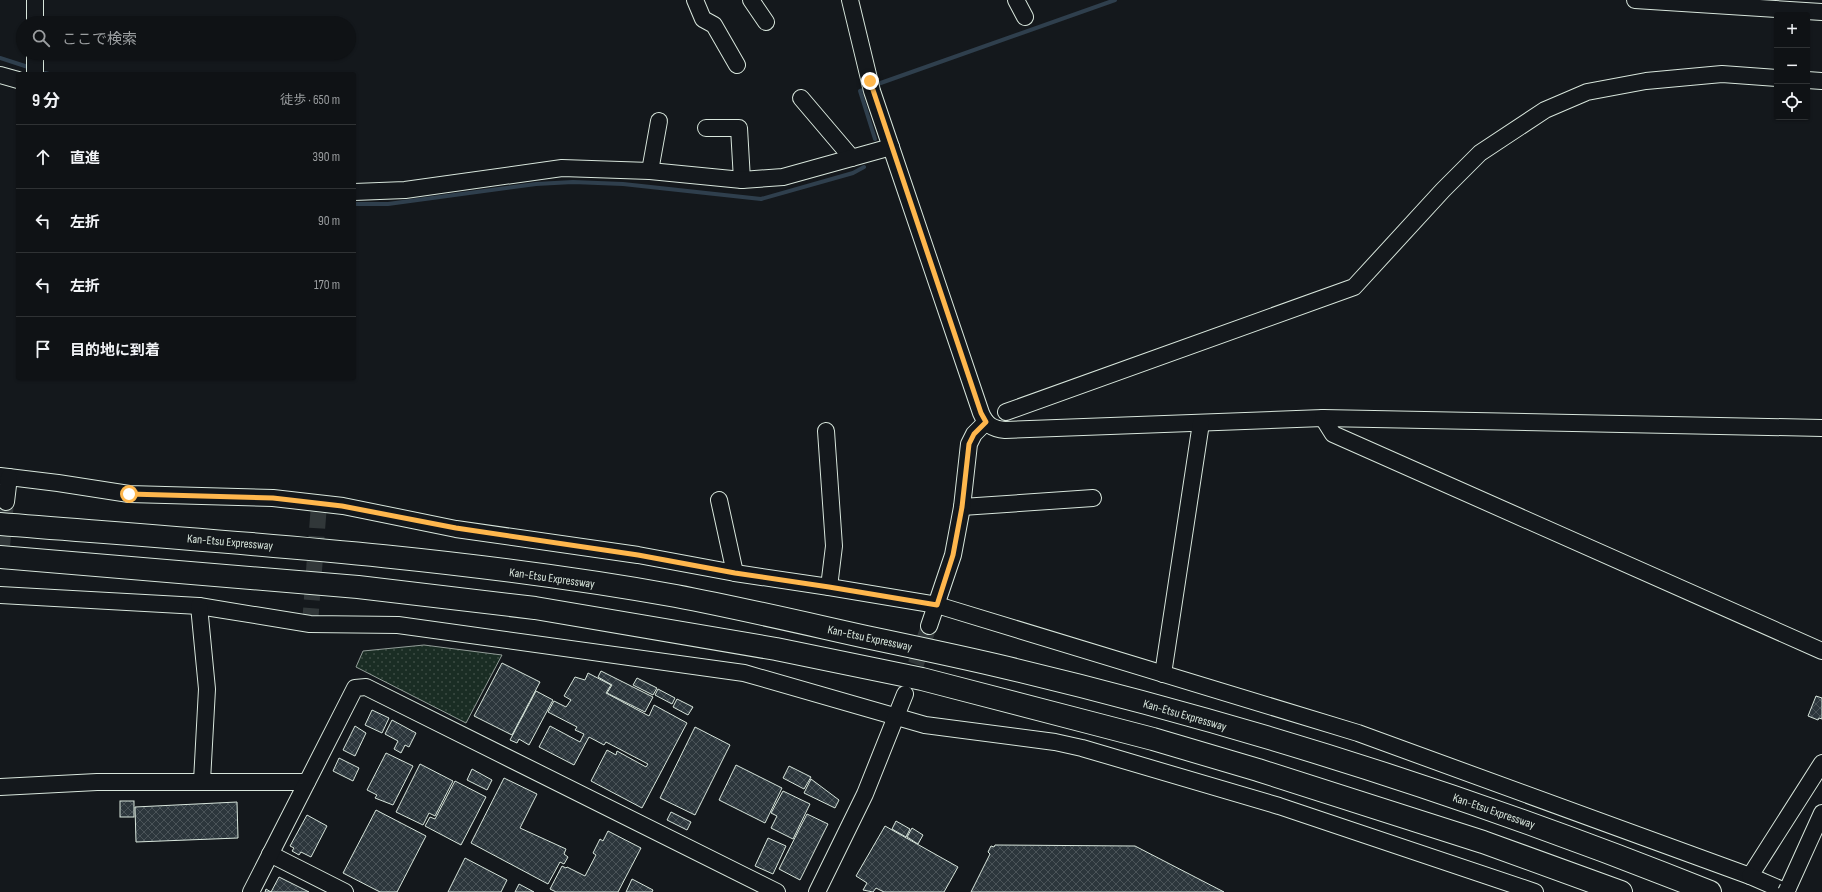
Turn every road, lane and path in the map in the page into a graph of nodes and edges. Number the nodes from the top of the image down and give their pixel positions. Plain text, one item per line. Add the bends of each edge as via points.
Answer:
1 (35, 0) edge
2 (695, 0) edge
3 (751, 0) edge
4 (850, 0) edge
5 (1016, 0) edge
6 (1635, 0) edge
7 (1822, 12) edge
8 (35, 16) edge
9 (1025, 17) dead end
10 (766, 22) dead end
11 (35, 60) edge
12 (737, 65) dead end
13 (35, 72) edge
14 (0, 75) edge
15 (1774, 78) edge
16 (16, 79) edge
17 (1810, 80) edge
18 (1822, 81) edge
19 (801, 98) dead end
20 (659, 121) dead end
21 (706, 128) dead end
22 (891, 147) junction
23 (852, 158) junction
24 (650, 171) junction
25 (742, 180) junction
26 (356, 192) edge
27 (1006, 412) dead end
28 (1323, 418) junction
29 (986, 422) junction
30 (1201, 423) junction
31 (1822, 428) edge
32 (826, 431) dead end
33 (4, 476) edge
34 (1093, 498) dead end
35 (720, 500) dead end
36 (6, 502) tunnel mouth
37 (962, 507) junction
38 (0, 524) edge
39 (0, 557) edge
40 (735, 573) junction
41 (829, 587) junction
42 (0, 595) edge
43 (937, 605) junction
44 (199, 606) junction
45 (929, 626) tunnel mouth
46 (1822, 651) edge
47 (1163, 674) junction
48 (905, 694) tunnel mouth
49 (897, 718) junction
50 (1822, 764) edge
51 (202, 781) junction
52 (307, 782) junction
53 (0, 787) edge
54 (1822, 812) edge
55 (270, 854) junction
56 (1750, 876) junction
57 (1787, 891) edge
58 (251, 892) edge
59 (345, 892) edge
60 (777, 892) edge
61 (817, 892) edge
62 (1535, 892) edge
63 (1621, 892) edge
64 (1710, 892) edge

1 - 8 street
2 - 12 street via 703,19 714,25
3 - 10 street
4 - 22 street via 871,86
5 - 9 street
6 - 7 street
11 - 13 street
14 - 16 street
15 - 27 street via 1722,74 1646,81 1587,92 1545,110 1480,153 1354,287
17 - 18 street
19 - 23 street
20 - 24 street
21 - 25 street via 739,128
22 - 23 street
22 - 29 street
23 - 25 street via 783,176
24 - 25 street
24 - 26 street via 562,168 405,190
28 - 30 street
28 - 31 street
28 - 46 street via 1333,434
29 - 30 street via 994,428 1005,430
29 - 37 street via 974,434 969,444
30 - 47 street
32 - 41 street via 834,546
33 - 36 street
33 - 40 street via 129,494 273,498 342,506 456,528 638,555
34 - 37 street
35 - 40 street
37 - 43 street via 953,555
38 - 64 highway, Kan-Etsu Expressway via 363,554 539,575 676,596 1002,667 1122,697 1285,744 1492,809
39 - 63 highway via 358,587 535,608 776,649 922,679 1258,770 1468,837
40 - 41 street
41 - 43 street
42 - 44 street
43 - 45 street
43 - 47 street
44 - 49 street via 310,624 398,625 744,673
44 - 51 street via 207,690
47 - 56 street via 1358,733
48 - 49 street
49 - 61 street via 865,794
49 - 62 street via 925,725 1055,742 1082,748 1279,806
50 - 56 street
51 - 52 street
51 - 53 street via 97,782
52 - 55 street
52 - 60 street via 355,688 366,687
54 - 57 street
55 - 58 street
55 - 59 street
56 - 57 street

